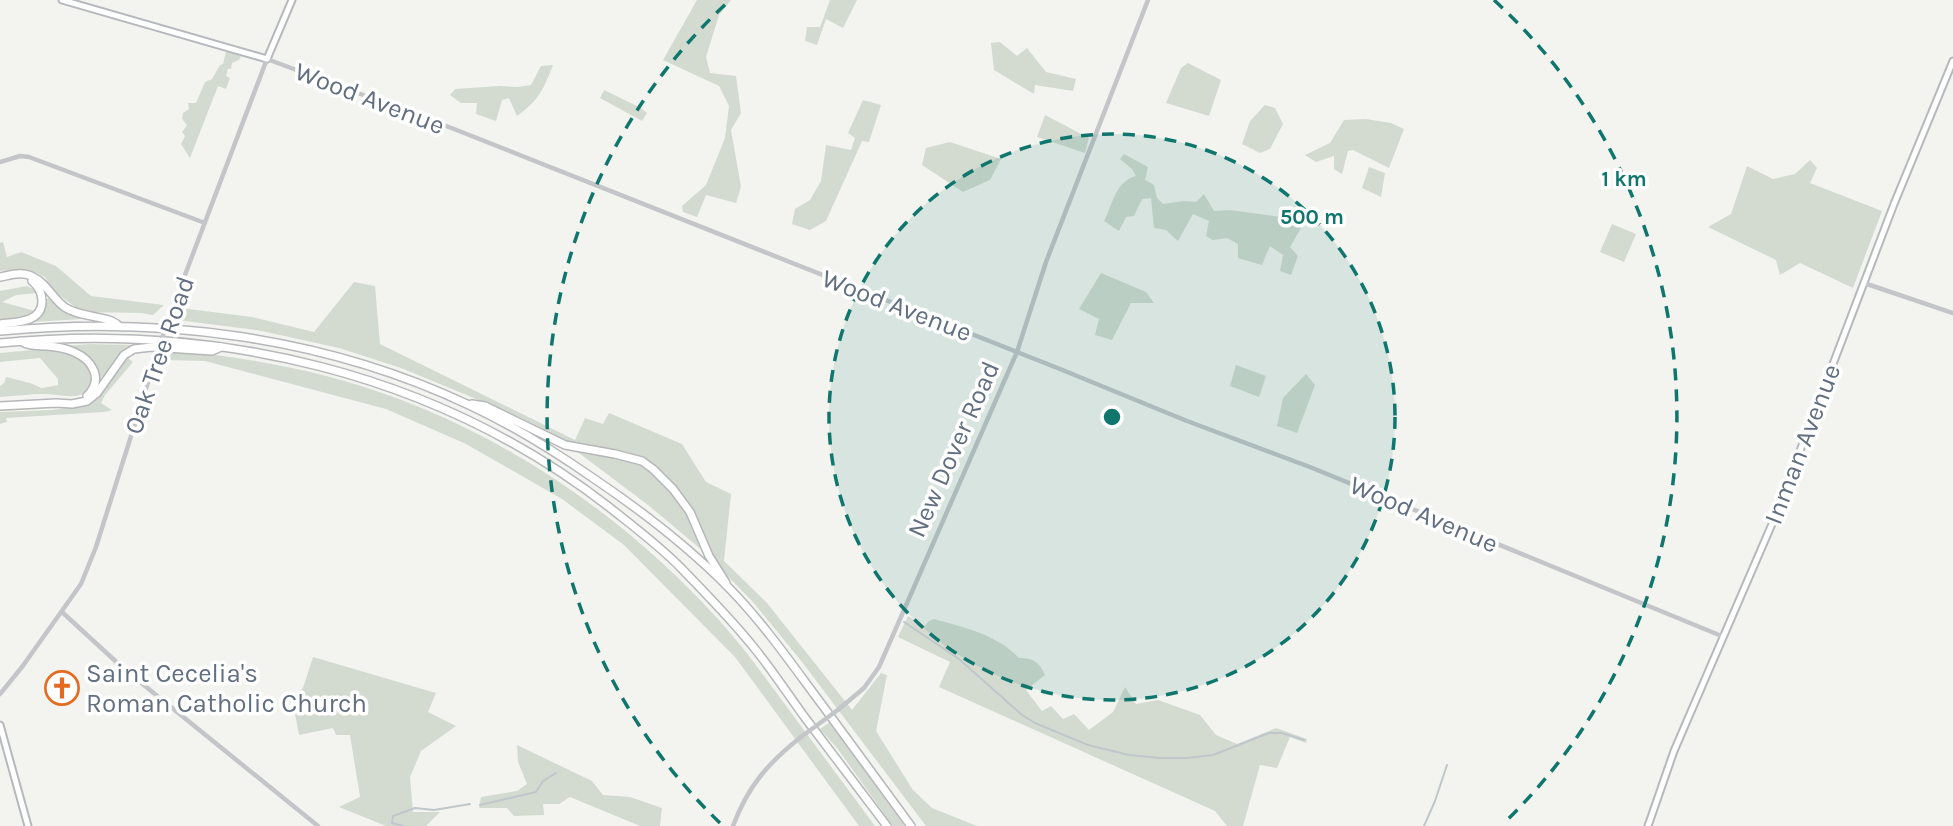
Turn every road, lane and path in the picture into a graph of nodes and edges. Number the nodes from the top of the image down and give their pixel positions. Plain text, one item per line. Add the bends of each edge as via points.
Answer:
1 (62, 0) edge
2 (292, 0) edge
3 (1148, 0) edge
4 (267, 59) junction
5 (1953, 61) edge
6 (0, 162) edge
7 (205, 223) junction
8 (0, 279) edge
9 (1864, 283) junction
10 (1953, 313) edge
11 (0, 324) edge
12 (119, 325) junction
13 (0, 331) edge
14 (21, 341) junction
15 (0, 343) edge
16 (222, 346) junction
17 (1017, 352) junction
18 (56, 403) junction
19 (468, 404) junction
20 (0, 406) edge
21 (730, 590) junction
22 (62, 612) junction
23 (1724, 637) junction
24 (0, 694) edge
25 (0, 725) edge
26 (28, 826) edge
27 (318, 826) edge
28 (733, 826) edge
29 (887, 826) edge
30 (911, 826) edge
31 (1648, 826) edge

1 - 4 main road, Wood Avenue
2 - 4 main road, Oak Tree Road
3 - 17 street, New Dover Road via 1046,262
4 - 7 street, Oak Tree Road
4 - 17 street, Wood Avenue
5 - 9 main road, Inman Avenue
6 - 7 street via 26,156
7 - 22 street, Oak Tree Road, bridge via 169,317 96,547 81,584
8 - 11 highway via 31,280 42,298 40,311 33,317
8 - 12 highway via 33,276 68,309
9 - 10 street
9 - 23 main road, Inman Avenue
12 - 13 highway
12 - 19 highway via 248,337 315,351 395,374
14 - 15 highway
14 - 16 highway via 133,338
14 - 18 highway via 28,346 71,351 94,369 96,382 90,393
16 - 18 highway via 212,351 134,349 124,355 90,399
16 - 29 highway via 316,364 408,393 483,426 578,483 649,538 755,649
17 - 23 street, Wood Avenue
17 - 28 street, New Dover Road, bridge via 879,667 839,709 773,760 745,797
18 - 20 highway
19 - 21 highway via 522,433 634,506
19 - 21 highway via 485,406 565,445 642,461 690,512
21 - 30 highway via 793,664
22 - 24 street, Oak Tree Road
22 - 27 street via 124,669
23 - 31 main road, Inman Avenue via 1674,751
25 - 26 main road

